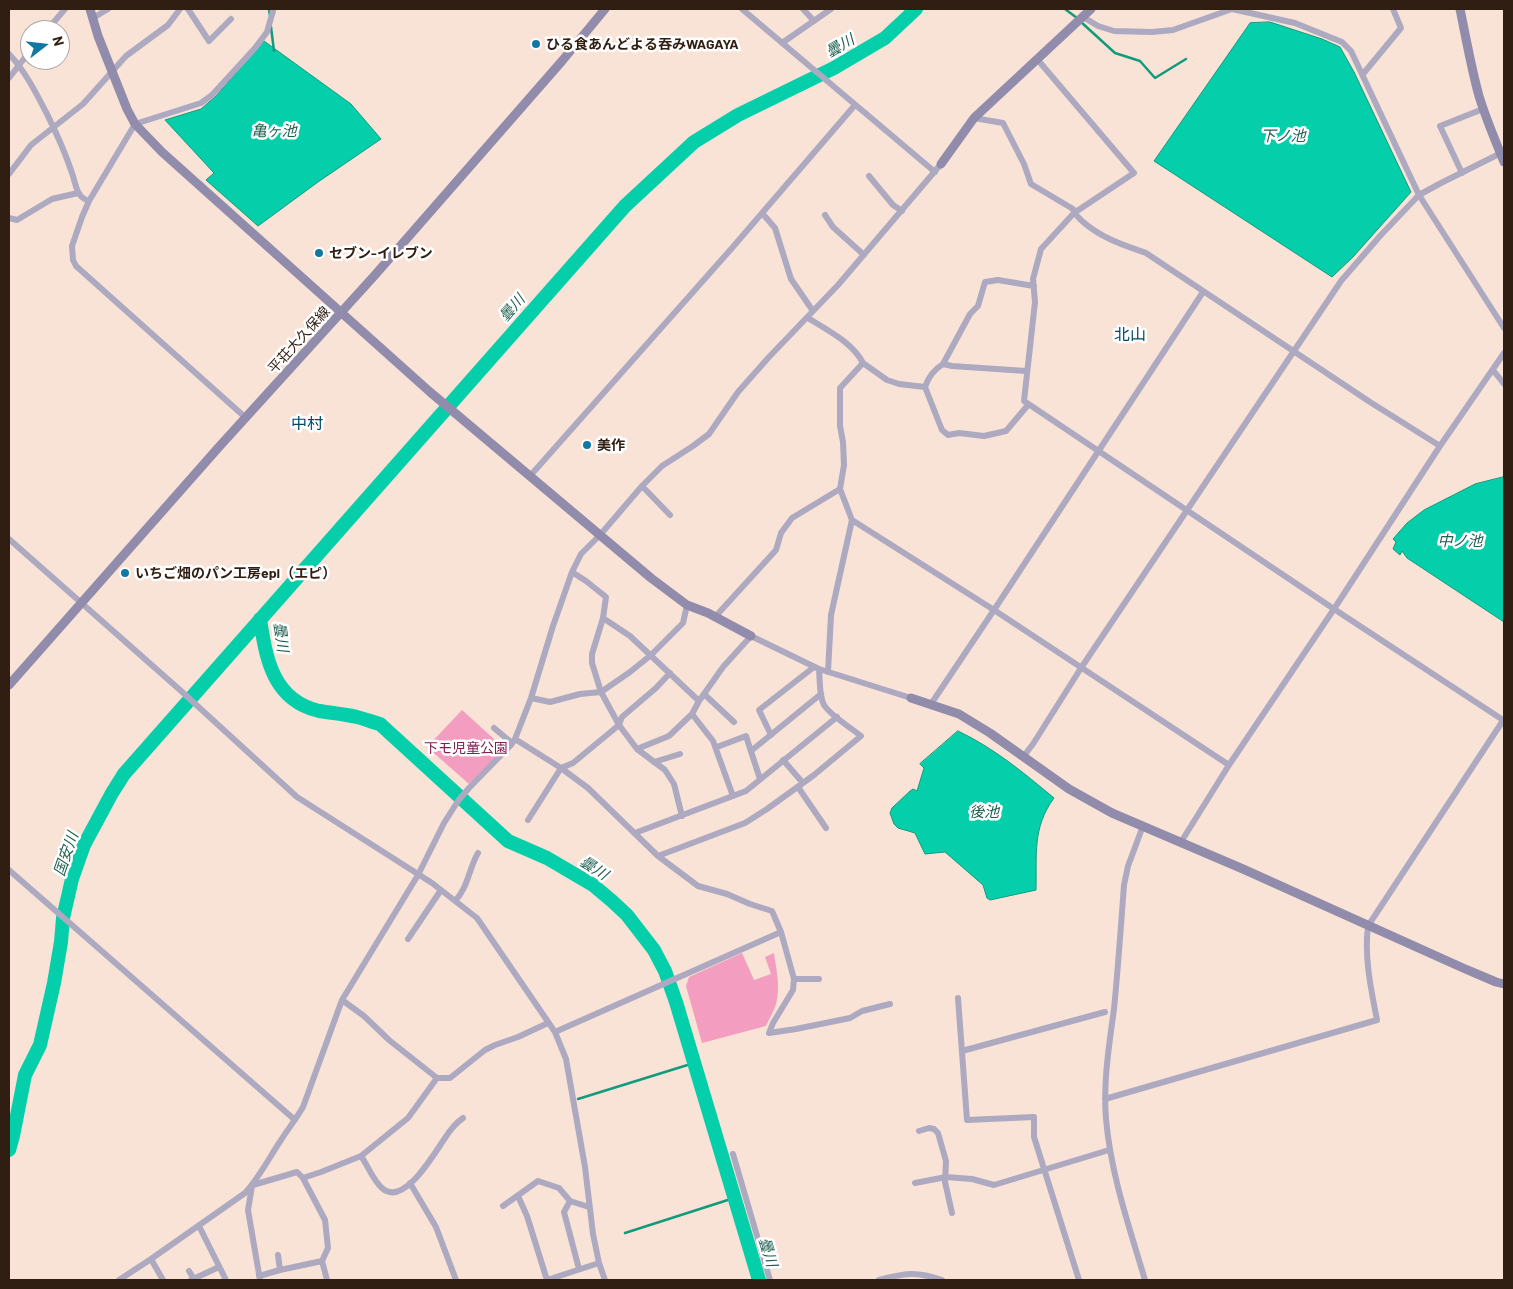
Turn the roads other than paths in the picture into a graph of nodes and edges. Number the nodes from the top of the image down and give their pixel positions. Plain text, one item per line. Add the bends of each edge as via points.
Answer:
1 (65, 9) edge
2 (90, 9) edge
3 (108, 9) edge
4 (180, 9) edge
5 (188, 9) edge
6 (272, 9) edge
7 (605, 9) edge
8 (742, 9) edge
9 (803, 9) edge
10 (831, 9) edge
11 (1092, 9) edge
12 (1232, 9) edge
13 (1393, 9) edge
14 (1460, 9) edge
15 (1083, 17) junction
16 (93, 18) junction
17 (231, 19) dead end
18 (56, 20) edge
19 (814, 21) junction
20 (782, 43) junction
21 (9, 54) edge
22 (1037, 59) junction
23 (19, 65) junction
24 (113, 71) junction
25 (1363, 74) junction
26 (9, 78) edge
27 (855, 105) junction
28 (1483, 109) junction
29 (974, 118) junction
30 (135, 124) junction
31 (53, 127) junction
32 (1503, 158) edge
33 (941, 164) joint
34 (935, 172) junction
35 (1462, 173) junction
36 (9, 174) edge
37 (869, 176) dead end
38 (78, 193) junction
39 (1420, 195) junction
40 (89, 201) junction
41 (902, 211) junction
42 (762, 213) junction
43 (1074, 213) junction
44 (825, 215) dead end
45 (9, 218) edge
46 (864, 255) junction
47 (1034, 286) junction
48 (1203, 292) junction
49 (814, 312) junction
50 (341, 313) junction
51 (808, 318) junction
52 (1504, 328) edge
53 (1294, 351) junction
54 (1504, 354) edge
55 (863, 363) junction
56 (943, 364) junction
57 (1493, 370) junction
58 (1026, 371) junction
59 (1504, 384) edge
60 (925, 387) junction
61 (1028, 405) junction
62 (246, 418) junction
63 (1440, 446) junction
64 (1098, 452) junction
65 (530, 476) junction
66 (642, 486) junction
67 (840, 490) junction
68 (1187, 509) junction
69 (670, 515) dead end
70 (852, 520) junction
71 (600, 535) junction
72 (9, 539) edge
73 (572, 572) junction
74 (82, 604) junction
75 (687, 605) junction
76 (1334, 609) junction
77 (994, 610) junction
78 (715, 617) junction
79 (603, 618) junction
80 (751, 636) junction
81 (651, 655) junction
82 (816, 668) junction
83 (1081, 668) junction
84 (828, 672) junction
85 (670, 673) junction
86 (9, 685) edge
87 (601, 692) junction
88 (704, 694) junction
89 (821, 694) junction
90 (531, 698) junction
91 (911, 698) joint
92 (699, 701) junction
93 (931, 704) junction
94 (692, 714) junction
95 (836, 717) junction
96 (1504, 720) edge
97 (734, 722) dead end
98 (620, 725) junction
99 (494, 728) dead end
100 (771, 735) junction
101 (514, 741) junction
102 (716, 747) junction
103 (637, 749) junction
104 (751, 751) junction
105 (680, 754) dead end
106 (1024, 757) junction
107 (784, 760) junction
108 (654, 762) junction
109 (1229, 765) junction
110 (561, 768) junction
111 (760, 779) junction
112 (800, 785) junction
113 (733, 796) junction
114 (682, 816) junction
115 (528, 820) dead end
116 (1143, 826) junction
117 (826, 828) dead end
118 (635, 833) junction
119 (1181, 842) junction
120 (478, 853) dead end
121 (658, 856) junction
122 (9, 870) edge
123 (418, 875) junction
124 (441, 890) junction
125 (455, 901) junction
126 (1368, 926) junction
127 (781, 932) junction
128 (408, 939) dead end
129 (794, 979) junction
130 (819, 979) dead end
131 (1504, 984) edge
132 (958, 998) dead end
133 (342, 1000) junction
134 (890, 1004) dead end
135 (1105, 1012) dead end
136 (548, 1024) junction
137 (555, 1032) junction
138 (962, 1051) junction
139 (437, 1078) junction
140 (1105, 1099) junction
141 (463, 1118) dead end
142 (295, 1120) junction
143 (919, 1131) dead end
144 (1109, 1150) junction
145 (733, 1154) dead end
146 (361, 1156) junction
147 (1044, 1170) junction
148 (946, 1177) junction
149 (303, 1178) junction
150 (410, 1183) junction
151 (915, 1183) dead end
152 (253, 1185) junction
153 (518, 1196) junction
154 (570, 1202) junction
155 (503, 1206) dead end
156 (589, 1207) junction
157 (952, 1213) dead end
158 (199, 1226) junction
159 (278, 1255) dead end
160 (151, 1259) junction
161 (322, 1261) junction
162 (599, 1263) junction
163 (219, 1267) junction
164 (280, 1270) junction
165 (579, 1270) junction
166 (189, 1271) dead end
167 (259, 1278) edge
168 (119, 1280) edge
169 (163, 1280) edge
170 (193, 1280) edge
171 (226, 1280) edge
172 (327, 1280) edge
173 (456, 1280) edge
174 (547, 1280) edge
175 (605, 1280) edge
176 (770, 1280) edge
177 (879, 1280) edge
178 (942, 1280) edge
179 (1079, 1280) edge
180 (1145, 1280) edge

1 - 18 street
2 - 16 street
3 - 16 street
4 - 24 street via 168,25 126,56
5 - 17 street via 209,41
6 - 30 street via 267,32 212,95 201,104
7 - 50 street, 平荘大久保線
8 - 20 street
9 - 19 street
10 - 19 street
11 - 15 street
12 - 15 street via 1173,30 1152,32 1114,31
12 - 25 street via 1295,23 1342,42 1352,51
13 - 25 street via 1401,28
14 - 28 street
15 - 22 street
16 - 24 street
19 - 20 street
20 - 27 street
21 - 23 street
22 - 29 street
22 - 43 street via 1134,173
23 - 26 street
23 - 31 street
24 - 30 street
24 - 31 street via 82,104
25 - 39 street
27 - 34 street
27 - 42 street
28 - 32 street
28 - 35 street via 1440,126
29 - 33 street
29 - 43 street via 1003,123 1031,184 1073,209
30 - 40 street
30 - 50 street via 166,156
31 - 36 street via 31,145
31 - 38 street
32 - 35 street
33 - 34 street
34 - 41 street
35 - 39 street
37 - 41 street via 893,206
38 - 40 street
38 - 45 street via 52,199 17,220
39 - 52 street
39 - 53 street via 1341,281
40 - 62 street via 72,246 76,266
41 - 46 street
42 - 49 street via 775,228 791,280
42 - 65 street
43 - 47 street via 1041,249
43 - 48 street via 1109,240 1146,254
44 - 46 street via 833,227
46 - 49 street
47 - 56 street via 998,280 984,282 978,306 970,314
47 - 58 street
48 - 53 street
48 - 64 street
49 - 51 street
50 - 62 street, 平荘大久保線
50 - 65 street
51 - 55 street via 835,334
51 - 66 street via 738,392 709,434 662,466
53 - 63 street
53 - 68 street
54 - 57 street
55 - 60 street via 887,380
55 - 67 street via 840,388 844,465
56 - 58 street
56 - 60 street
57 - 59 street
57 - 63 street
58 - 61 street via 1024,401
60 - 61 street via 942,430 948,434 984,436 1006,432
61 - 64 street
62 - 74 street, 平荘大久保線
63 - 76 street
64 - 68 street
64 - 77 street
65 - 71 street
66 - 69 street
66 - 71 street
67 - 70 street
67 - 78 street via 792,518 776,550
68 - 76 street
68 - 83 street
70 - 77 street
70 - 84 street via 831,615
71 - 73 street via 581,554
71 - 75 street
72 - 74 street
73 - 79 street via 606,597
73 - 90 street
74 - 86 street, 平荘大久保線
74 - 123 street via 297,797
75 - 78 street
75 - 81 street via 683,623
76 - 96 street
76 - 109 street
77 - 83 street
77 - 93 street
78 - 80 street
79 - 81 street
79 - 87 street via 592,654
80 - 82 street
80 - 88 street via 733,654
81 - 85 street
81 - 87 street
82 - 84 street
82 - 89 street
82 - 100 street via 758,710
83 - 106 street
83 - 109 street
84 - 91 street
85 - 92 street
85 - 98 street via 622,717
87 - 90 street via 550,702
87 - 98 street
88 - 92 street
88 - 97 street
89 - 95 street via 824,705
89 - 100 street
90 - 101 street
91 - 93 street
92 - 94 street
93 - 106 street via 959,714
94 - 102 street
94 - 103 street via 669,736
95 - 107 street
95 - 112 street via 861,736
96 - 126 street
98 - 103 street
98 - 110 street via 573,763
99 - 101 street
100 - 104 street
101 - 110 street
101 - 123 street via 458,801
102 - 104 street via 746,736
102 - 113 street
103 - 108 street
104 - 111 street
105 - 108 street
106 - 116 street via 1076,793
107 - 111 street
107 - 112 street
108 - 114 street via 665,770 674,784
109 - 119 street
110 - 115 street
110 - 118 street via 588,788
111 - 113 street via 746,791
112 - 117 street
112 - 121 street via 745,823
113 - 114 street
114 - 118 street
116 - 119 street
116 - 140 street via 1124,885
118 - 121 street
119 - 126 street
120 - 125 street via 465,887
121 - 127 street via 698,886 772,911
122 - 142 street
123 - 124 street
123 - 133 street
124 - 125 street
124 - 128 street
125 - 136 street via 477,918
126 - 131 street
126 - 140 street via 1370,987 1377,1020
127 - 129 street
127 - 137 street
129 - 130 street
129 - 134 street via 793,990 769,1033 850,1018 862,1011
132 - 138 street
133 - 139 street
133 - 142 street via 303,1107
135 - 138 street
136 - 137 street
136 - 139 street via 485,1050 450,1078
137 - 156 street via 566,1059
138 - 147 street via 967,1120 1034,1117 1034,1137
139 - 146 street via 408,1118
140 - 144 street
141 - 150 street
142 - 152 street
143 - 148 street via 929,1128 938,1133 946,1161
144 - 147 street
144 - 180 street
145 - 176 street
146 - 149 street
146 - 150 street via 383,1190 398,1192
147 - 148 street via 994,1185
147 - 179 street
148 - 151 street
148 - 157 street
149 - 152 street via 297,1172
149 - 161 street via 325,1220 328,1248
150 - 173 street via 436,1227
152 - 158 street
152 - 167 street via 248,1210
153 - 154 street via 538,1180 559,1188
153 - 155 street
153 - 174 street
154 - 156 street
154 - 165 street via 564,1212
156 - 162 street
158 - 160 street
158 - 163 street
159 - 164 street
160 - 168 street
160 - 169 street
161 - 164 street
161 - 172 street
162 - 165 street
162 - 175 street
163 - 170 street
163 - 171 street
164 - 167 street
165 - 174 street
166 - 170 street
177 - 178 street via 906,1273

